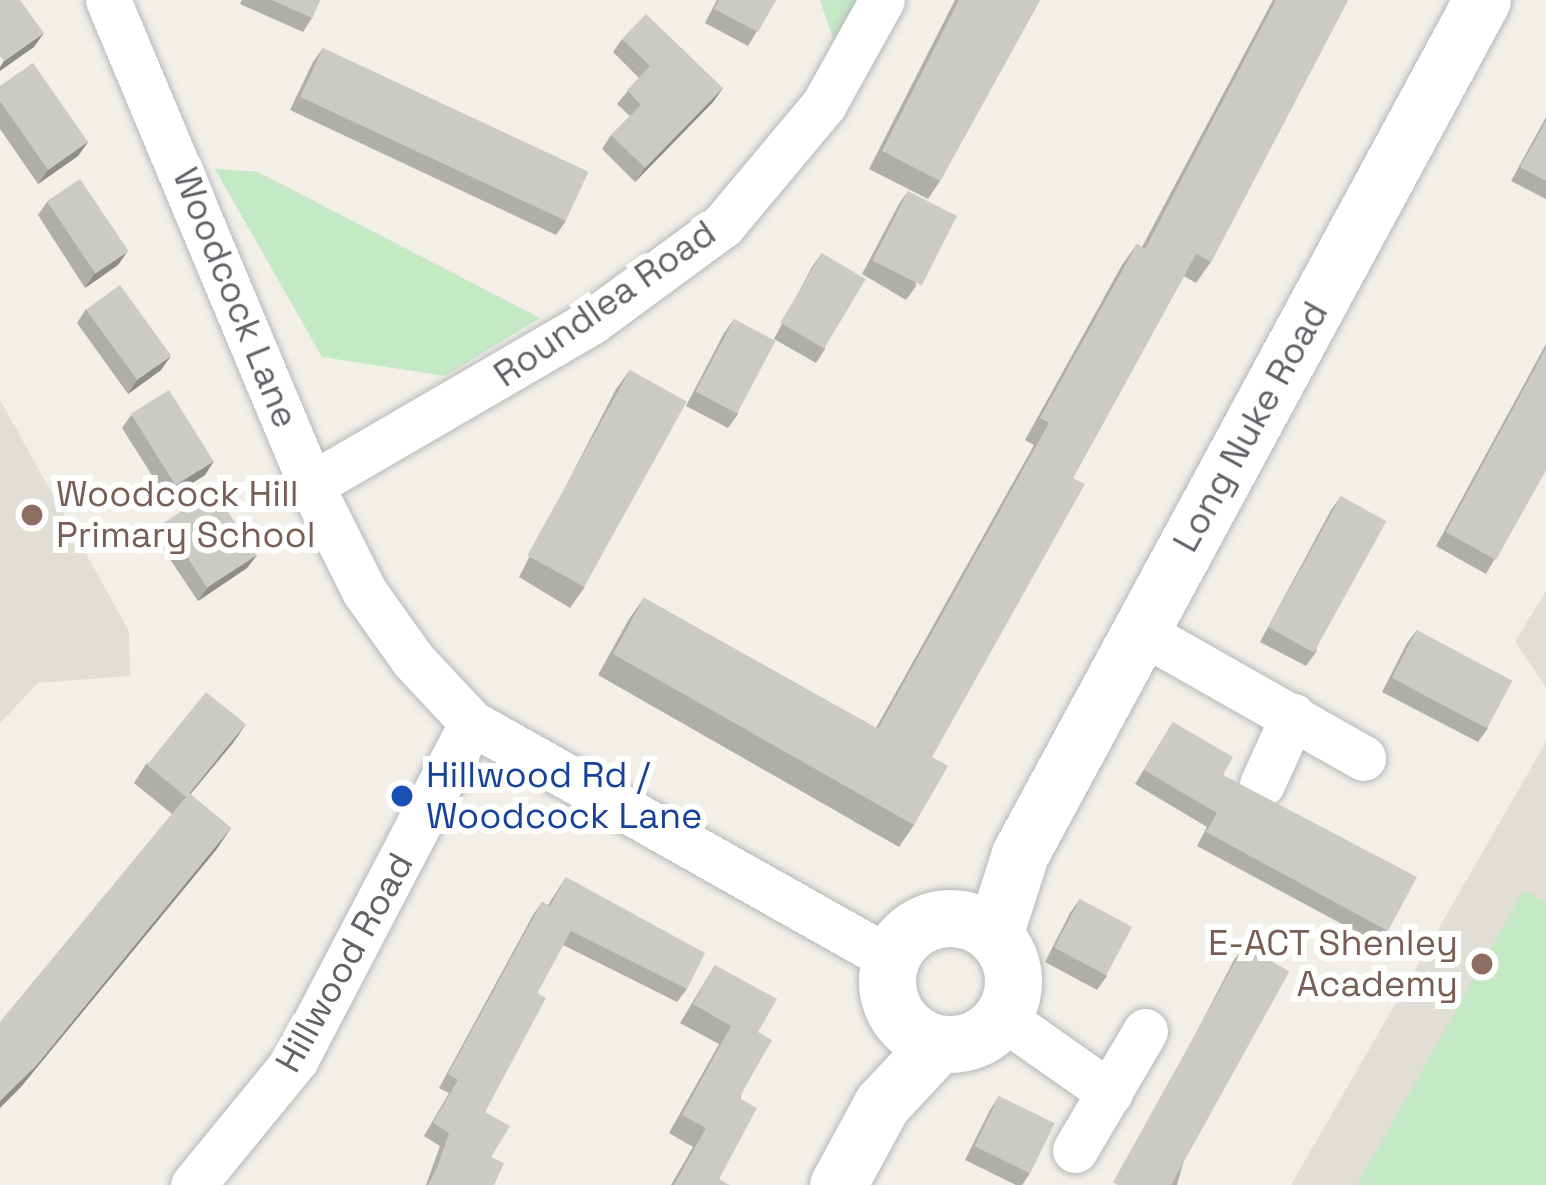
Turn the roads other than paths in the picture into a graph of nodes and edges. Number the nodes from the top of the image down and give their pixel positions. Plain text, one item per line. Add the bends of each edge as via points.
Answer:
1 (108, 0) edge
2 (882, 0) edge
3 (1482, 0) edge
4 (311, 485) junction
5 (1138, 630) junction
6 (1293, 716) junction
7 (472, 723) junction
8 (1363, 758) dead end
9 (1262, 784) dead end
10 (973, 926) junction
11 (890, 959) junction
12 (1002, 1017) junction
13 (918, 1029) junction
14 (1145, 1031) dead end
15 (1110, 1093) junction
16 (1076, 1150) dead end
17 (193, 1185) edge
18 (838, 1185) edge

1 - 4 street, Woodcock Lane
2 - 4 street, Roundlea Road via 824,104 723,225 591,322
3 - 5 street, Long Nuke Road
4 - 7 street, Woodcock Lane via 364,591
5 - 6 street
5 - 10 street, Long Nuke Road
6 - 8 street
6 - 9 street
7 - 11 street, Woodcock Lane
7 - 17 street, Hillwood Road via 296,1059
10 - 11 street, Long Nuke Road via 914,929
10 - 12 street via 1014,980
11 - 13 street via 889,998
12 - 13 street via 979,1037
12 - 15 street
13 - 18 street
14 - 15 street
15 - 16 street

